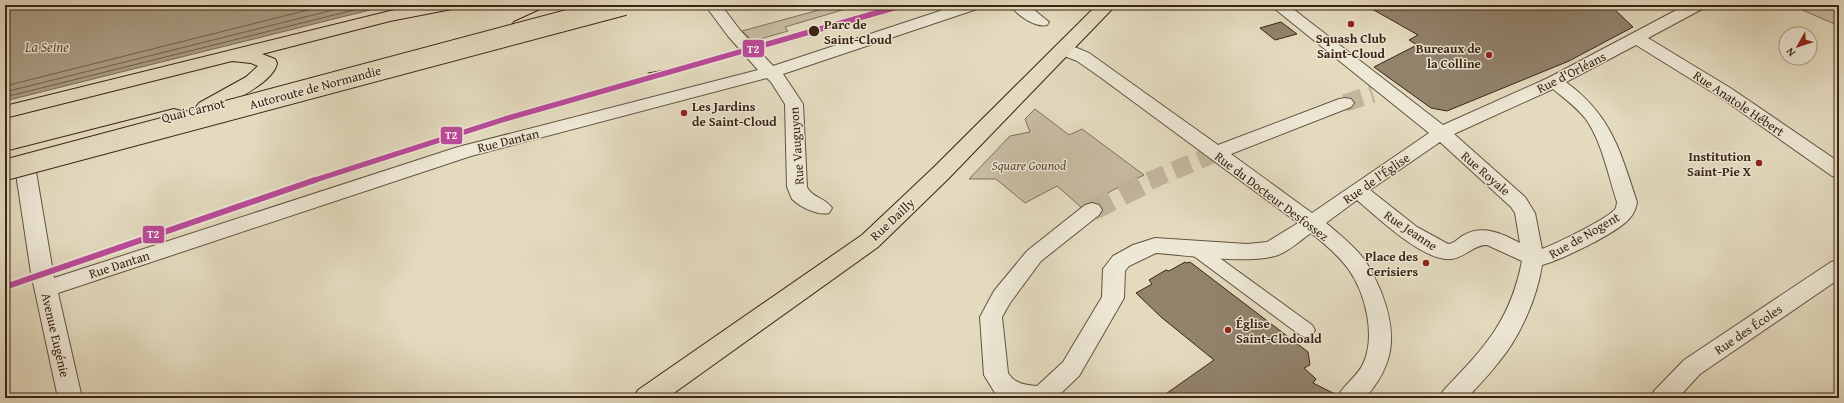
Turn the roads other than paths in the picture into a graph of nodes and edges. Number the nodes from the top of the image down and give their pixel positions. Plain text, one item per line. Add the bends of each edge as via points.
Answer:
1 (424, 5) edge
2 (446, 5) edge
3 (565, 5) edge
4 (586, 5) edge
5 (597, 5) edge
6 (624, 5) edge
7 (713, 5) edge
8 (974, 5) edge
9 (1018, 5) edge
10 (1107, 5) edge
11 (1278, 5) edge
12 (1698, 5) edge
13 (390, 16) junction
14 (1041, 22) dead end
15 (520, 26) junction
16 (1636, 40) junction
17 (1063, 49) junction
18 (218, 59) junction
19 (765, 67) junction
20 (1554, 82) junction
21 (1344, 103) tunnel mouth
22 (206, 107) junction
23 (5, 112) edge
24 (1441, 134) junction
25 (1216, 152) junction
26 (11, 157) edge
27 (5, 170) edge
28 (1839, 171) edge
29 (1357, 190) junction
30 (822, 208) dead end
31 (1092, 210) tunnel mouth
32 (1311, 224) junction
33 (1192, 247) junction
34 (1533, 257) junction
35 (1839, 268) edge
36 (46, 288) junction
37 (1306, 330) dead end
38 (1008, 394) edge
39 (1039, 397) edge
40 (70, 398) edge
41 (647, 398) edge
42 (1349, 398) edge
43 (1452, 398) edge
44 (1663, 398) edge

1 - 13 main road
2 - 13 main road
3 - 15 main road, Quai Carnot
4 - 26 main road, Autoroute de Normandie
5 - 15 main road, Quai Carnot
6 - 27 main road, Autoroute de Normandie, bridge
7 - 19 street, Rue Vauguyon
8 - 19 street, Rue Dantan
9 - 14 street
10 - 17 main road, Rue Dailly
11 - 24 street, Rue Royale via 1380,91
12 - 16 street, Rue d'Orléans
13 - 18 main road
15 - 22 main road, Quai Carnot
16 - 20 street, Rue d'Orléans
16 - 28 street, Rue Anatole Hébert via 1649,45 1726,93
17 - 25 street, Rue du Docteur Desfossez via 1083,57
17 - 41 main road, Rue Dailly via 940,174 870,240
18 - 22 main road via 254,57 268,63 267,69 253,81
18 - 23 main road
19 - 30 street, Rue Vauguyon via 778,79 794,104 797,186 800,195
19 - 36 street, Rue Dantan via 465,151
20 - 24 street, Rue d'Orléans
20 - 34 street, Rue de Nogent via 1591,114 1627,202 1626,210 1612,222 1546,257
21 - 25 street
22 - 26 main road, Quai Carnot
24 - 29 street, Rue de l'Église
24 - 34 street, Rue Royale via 1518,202 1525,213
25 - 32 street, Rue du Docteur Desfossez
26 - 36 street, Avenue Eugénie
29 - 32 street, Rue de l'Église
29 - 34 street, Rue Jeanne via 1410,232 1437,249 1454,252 1474,238 1483,236 1520,254
31 - 38 street via 1034,256 1002,297 991,317 996,375
32 - 33 street, Rue de l'Église via 1266,250 1247,252
32 - 42 street, Rue du Docteur Desfossez via 1336,244 1360,271 1372,298 1379,324 1381,337 1372,368 1364,382
33 - 37 street
33 - 39 street, Rue de l'Église via 1149,246 1116,265 1113,272 1113,298 1071,369
34 - 43 street, Rue Royale via 1522,301 1501,342 1490,358
35 - 44 street, Rue des Écoles via 1692,367
36 - 40 street, Avenue Eugénie
38 - 39 street

